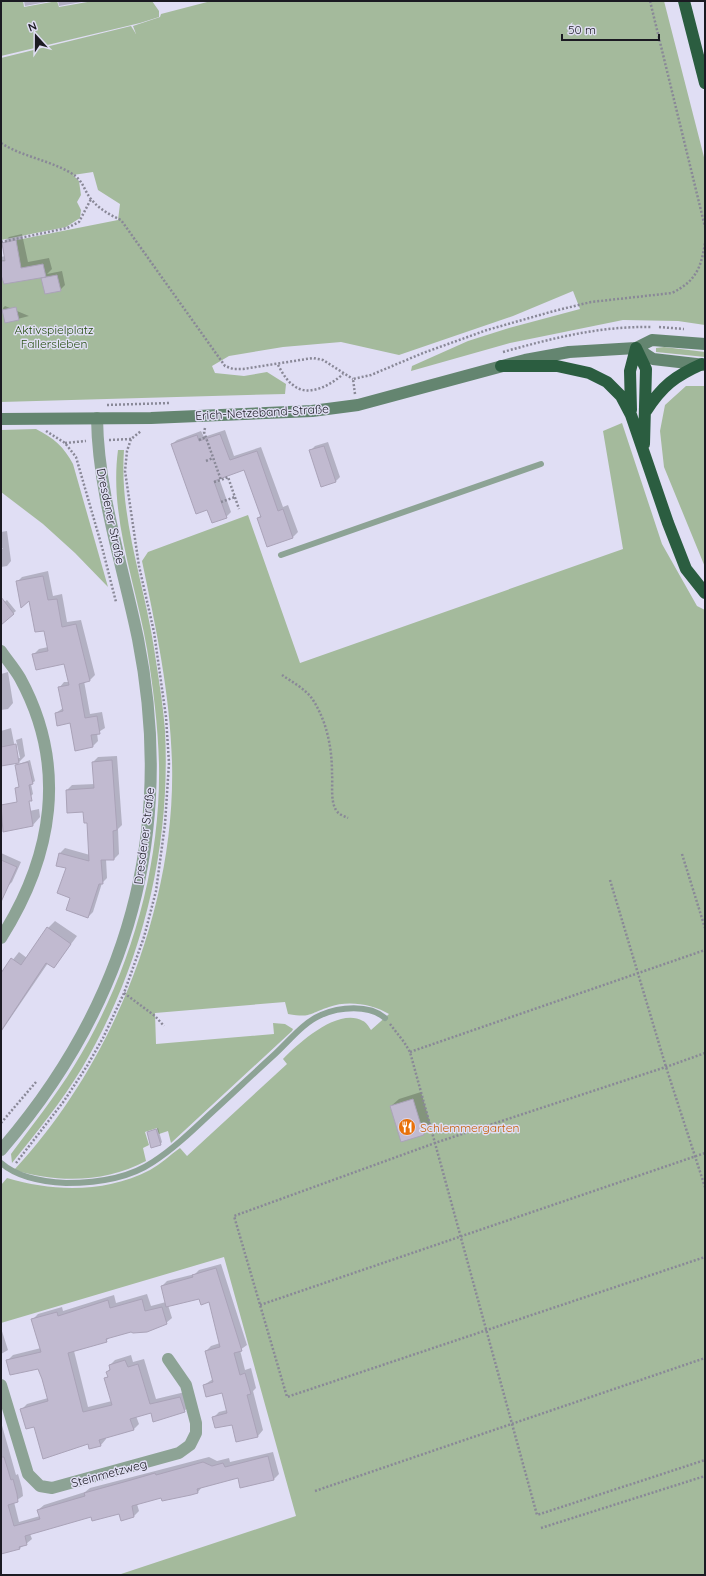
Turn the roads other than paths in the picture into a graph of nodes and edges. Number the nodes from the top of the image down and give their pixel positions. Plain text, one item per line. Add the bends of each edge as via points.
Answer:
1 (684, 1) edge
2 (705, 83) edge
3 (705, 344) edge
4 (636, 348) junction
5 (704, 365) edge
6 (501, 366) junction
7 (646, 411) junction
8 (631, 415) junction
9 (97, 418) junction
10 (1, 419) edge
11 (644, 451) junction
12 (541, 464) dead end
13 (281, 555) dead end
14 (705, 593) edge
15 (1, 651) edge
16 (1, 938) edge
17 (384, 1018) road end
18 (1, 1150) edge
19 (1, 1163) edge
20 (168, 1359) dead end
21 (1, 1385) edge

1 - 2 highway
3 - 4 street, Erich-Netzeband-Straße via 652,340
4 - 5 street via 653,359
4 - 6 street, Erich-Netzeband-Straße via 569,352
4 - 7 highway via 646,369
4 - 8 highway via 630,371
5 - 7 highway via 681,375 665,386
6 - 8 highway via 557,366 589,373 607,382 621,396
6 - 9 street, Erich-Netzeband-Straße via 358,404 312,411
7 - 11 highway
8 - 11 highway
9 - 10 street, Erich-Netzeband-Straße
9 - 18 street, Dresdener Straße via 101,479 138,640 146,688 151,742 151,797 138,888 129,927 114,967 92,1017 71,1054 28,1119
11 - 14 highway via 686,569
12 - 13 lane
15 - 16 street via 20,678 39,723 50,775 48,820 41,853 29,885
17 - 19 lane via 373,1012 349,1008 319,1015 182,1140 152,1163 124,1176 89,1183 58,1182 28,1177 9,1170
20 - 21 street, Steinmetzweg via 186,1385 196,1423 196,1433 190,1445 180,1453 52,1488 40,1486 28,1474

